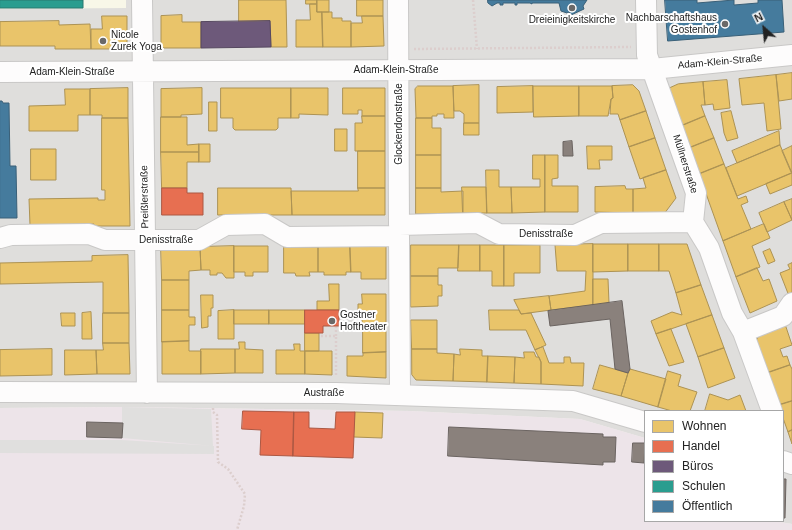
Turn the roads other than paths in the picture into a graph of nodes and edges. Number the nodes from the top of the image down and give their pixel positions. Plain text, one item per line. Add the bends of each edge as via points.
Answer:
1 (142, 0) edge
2 (398, 0) edge
3 (646, 0) edge
4 (792, 55) edge
5 (652, 69) junction
6 (398, 70) junction
7 (0, 72) edge
8 (142, 72) junction
9 (693, 222) junction
10 (399, 230) junction
11 (0, 238) edge
12 (146, 240) junction
13 (792, 303) edge
14 (743, 332) junction
15 (0, 392) edge
16 (147, 393) junction
17 (400, 394) junction
18 (772, 410) edge
19 (644, 422) edge

1 - 8 street, Preißlerstraße
2 - 6 street, Glockendonstraße
3 - 5 street, Müllnerstraße via 647,47
4 - 5 street, Adam-Klein-Straße
5 - 6 street, Adam-Klein-Straße
5 - 9 street, Müllnerstraße via 696,193
6 - 8 street, Adam-Klein-Straße
6 - 10 street, Glockendonstraße
7 - 8 street, Adam-Klein-Straße
8 - 12 street, Preißlerstraße
9 - 10 street, Denisstraße via 601,223 575,235 499,234 478,223
9 - 14 street via 709,248 732,313
10 - 12 street, Denisstraße via 286,236 265,224 226,225 198,240
10 - 17 street, Glockendonstraße
11 - 12 street, Denisstraße via 11,235 89,234 105,240
12 - 16 street, Preißlerstraße
13 - 14 street via 783,316
14 - 18 street
15 - 16 street, Austraße
16 - 17 street, Austraße
17 - 19 street, Austraße via 573,401

